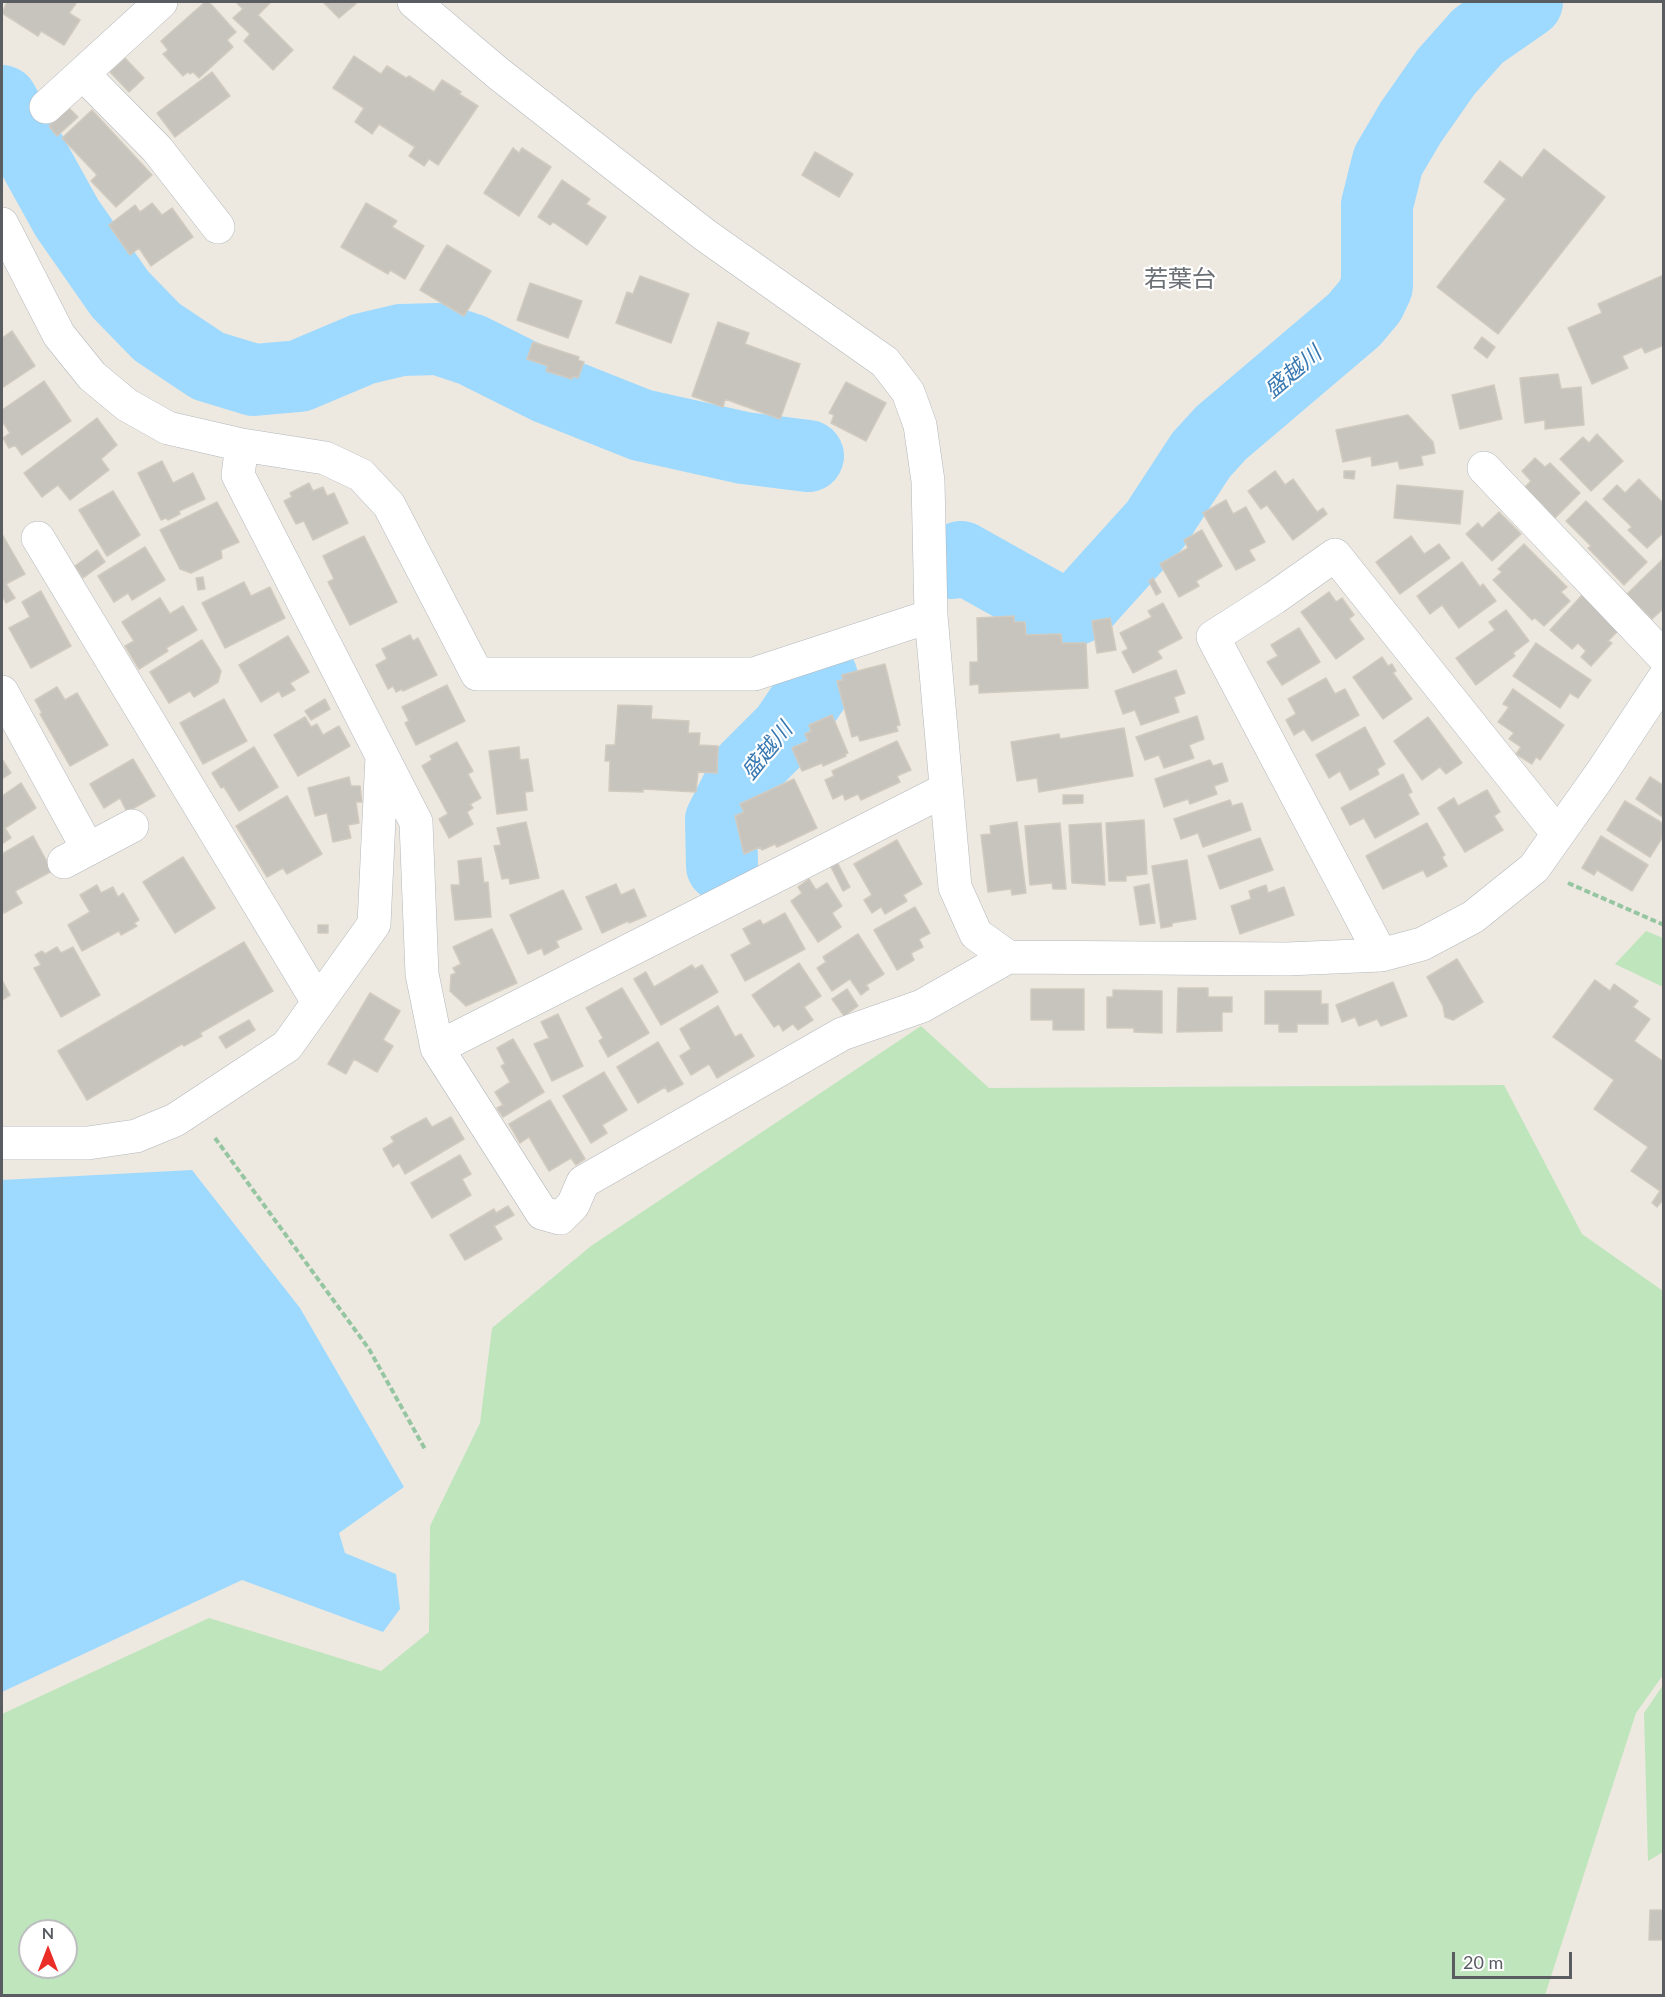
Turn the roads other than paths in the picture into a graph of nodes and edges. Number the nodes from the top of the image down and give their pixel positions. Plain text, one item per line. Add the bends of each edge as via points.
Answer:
1 (414, 2) edge
2 (150, 4) edge
3 (83, 74) junction
4 (46, 107) dead end
5 (2, 224) edge
6 (218, 227) dead end
7 (242, 445) junction
8 (1484, 468) dead end
9 (38, 538) dead end
10 (931, 616) junction
11 (1664, 657) edge
12 (1664, 678) edge
13 (5, 707) edge
14 (382, 754) junction
15 (945, 790) junction
16 (132, 826) dead end
17 (1558, 834) junction
18 (1381, 955) junction
19 (1008, 957) junction
20 (318, 1002) junction
21 (436, 1048) junction
22 (2, 1143) edge

1 - 10 street via 499,74 705,235 885,362 908,392 920,425 928,481
2 - 3 street
3 - 4 street
3 - 6 street via 157,149
5 - 7 street via 59,335 92,376 127,405 168,428
7 - 10 street via 325,458 361,475 389,505 477,674 754,674
7 - 14 street via 238,475
8 - 11 street
9 - 20 street
10 - 15 street
12 - 17 street
13 - 16 street via 76,856
14 - 20 street via 374,924
14 - 21 street via 416,822 422,974
15 - 19 street via 955,887 976,934
15 - 21 street
17 - 18 street via 1534,868 1473,917 1422,944
17 - 18 street via 1335,555 1213,638
18 - 19 street via 1287,959
19 - 21 street via 922,1006 842,1034 583,1182 573,1205 560,1218 542,1213
20 - 22 street via 287,1046 175,1119 135,1136 88,1143

